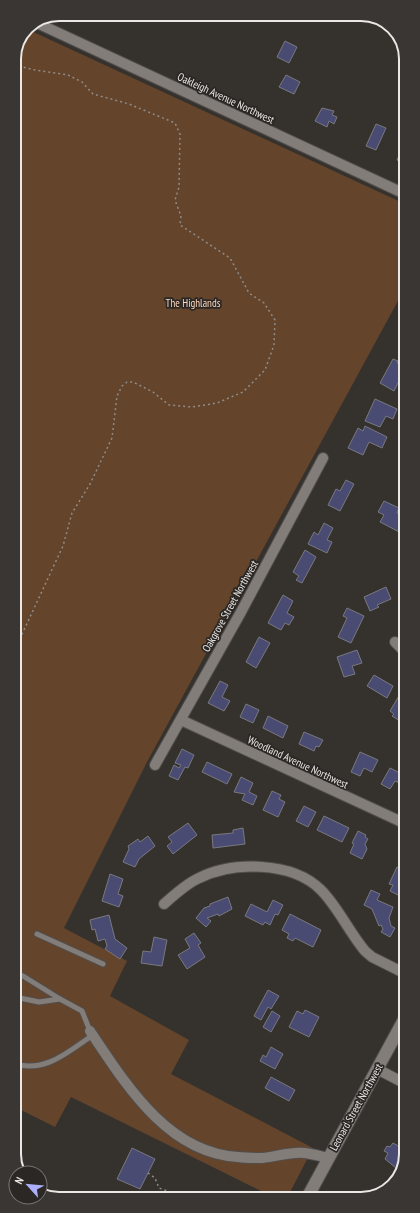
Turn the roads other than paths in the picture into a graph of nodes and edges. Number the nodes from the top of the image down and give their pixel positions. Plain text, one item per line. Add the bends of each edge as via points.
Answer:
1 (42, 25) edge
2 (399, 191) edge
3 (323, 458) dead end
4 (395, 642) dead end
5 (399, 646) edge
6 (181, 720) junction
7 (155, 764) dead end
8 (399, 821) edge
9 (164, 904) dead end
10 (37, 934) dead end
11 (103, 964) dead end
12 (399, 970) edge
13 (23, 976) dead end
14 (21, 998) edge
15 (60, 999) junction
16 (399, 1029) edge
17 (92, 1033) junction
18 (21, 1066) edge
19 (377, 1069) junction
20 (399, 1080) edge
21 (328, 1158) junction
22 (310, 1192) edge

1 - 2 street, Oakleigh Avenue Northwest
3 - 6 street, Oakgrove Street Northwest
4 - 5 street
6 - 7 street, Oakgrove Street Northwest
6 - 8 street, Woodland Avenue Northwest
9 - 12 street via 188,884 207,875 254,866 278,868 302,876 320,889 365,951
10 - 11 lane
13 - 15 lane
14 - 15 lane via 39,1002
15 - 17 lane via 82,1012
16 - 19 main road, Leonard Street Northwest
17 - 18 lane via 57,1059 41,1066
17 - 21 street via 124,1082 146,1108 188,1142 211,1153 236,1157 262,1158 303,1152
19 - 20 street
19 - 21 main road, Leonard Street Northwest
21 - 22 main road, Leonard Street Northwest

